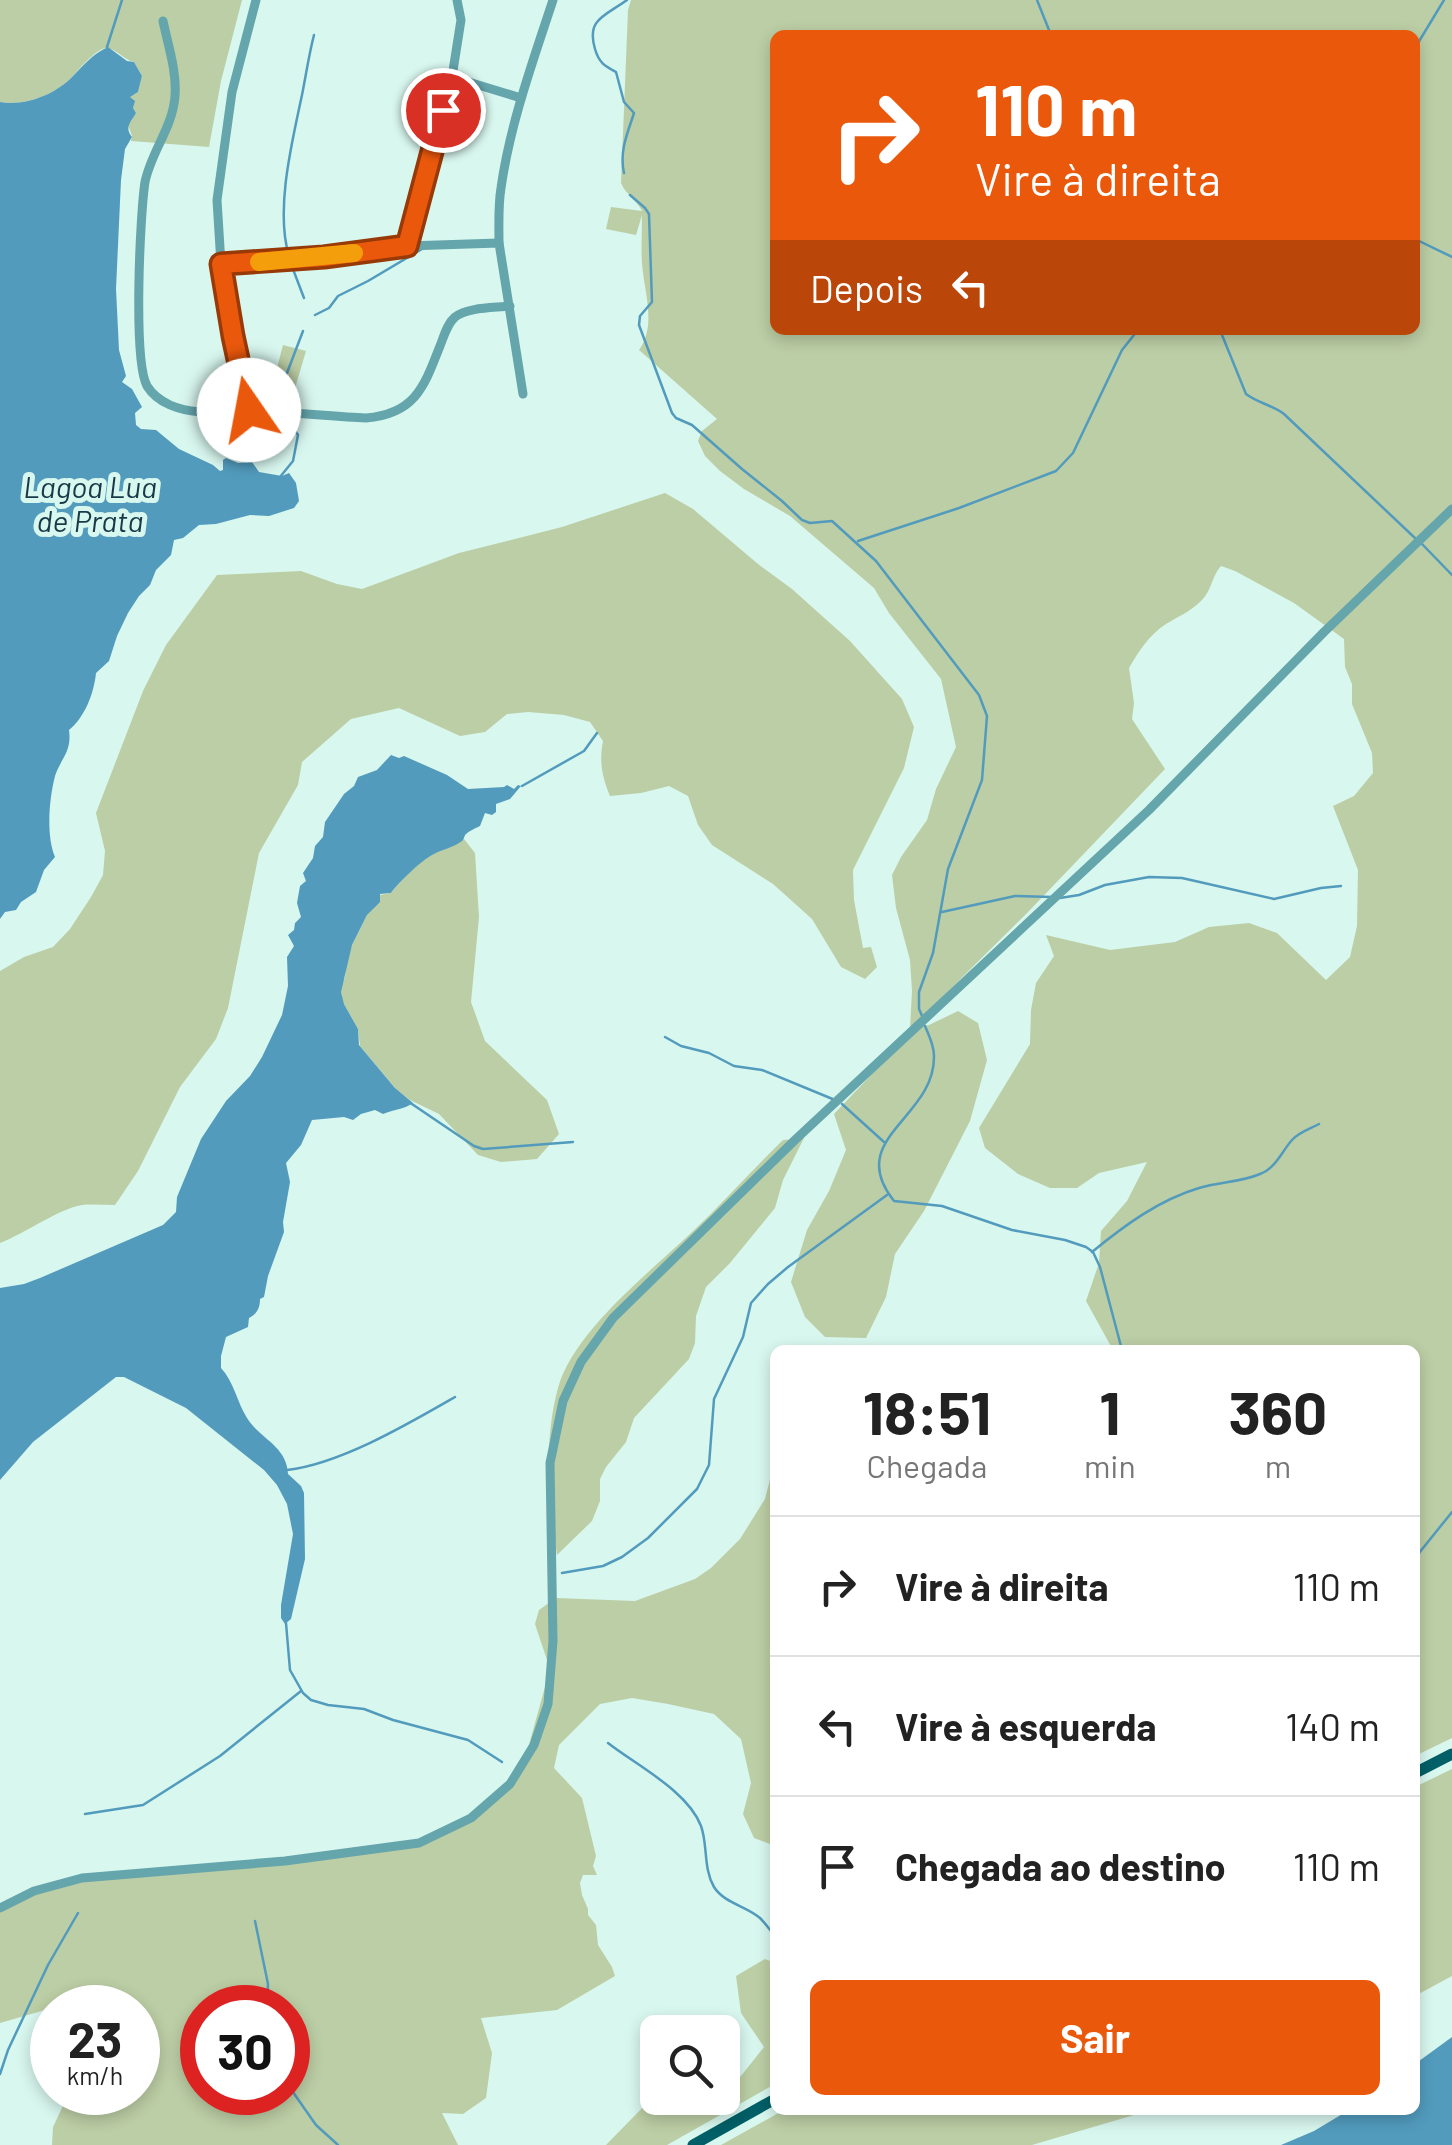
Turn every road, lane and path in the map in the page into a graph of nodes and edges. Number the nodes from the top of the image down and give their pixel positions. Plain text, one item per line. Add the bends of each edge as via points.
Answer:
1 (256, 0) edge
2 (457, 0) edge
3 (553, 0) edge
4 (164, 21) dead end
5 (452, 76) junction
6 (522, 98) junction
7 (499, 243) junction
8 (407, 246) junction
9 (221, 264) junction
10 (510, 306) junction
11 (523, 394) dead end
12 (249, 410) junction
13 (1452, 509) edge
14 (1452, 1754) edge
15 (1420, 1770) edge
16 (0, 1908) edge
17 (770, 2102) edge
18 (693, 2145) edge

1 - 9 street via 222,154 216,200
2 - 5 street via 461,20
3 - 6 street
4 - 12 street via 175,99 146,181 140,361 146,384 168,404 208,414
5 - 6 street
5 - 8 street
6 - 7 street via 500,193
7 - 8 street
7 - 10 street
8 - 9 street
9 - 12 street
10 - 11 street
10 - 12 street via 456,316 418,392 394,414
13 - 16 street via 1149,810 613,1318 563,1401 550,1463 548,1704 534,1746 510,1784 471,1818 419,1843 285,1862 82,1878 34,1890
14 - 15 main road
17 - 18 main road

